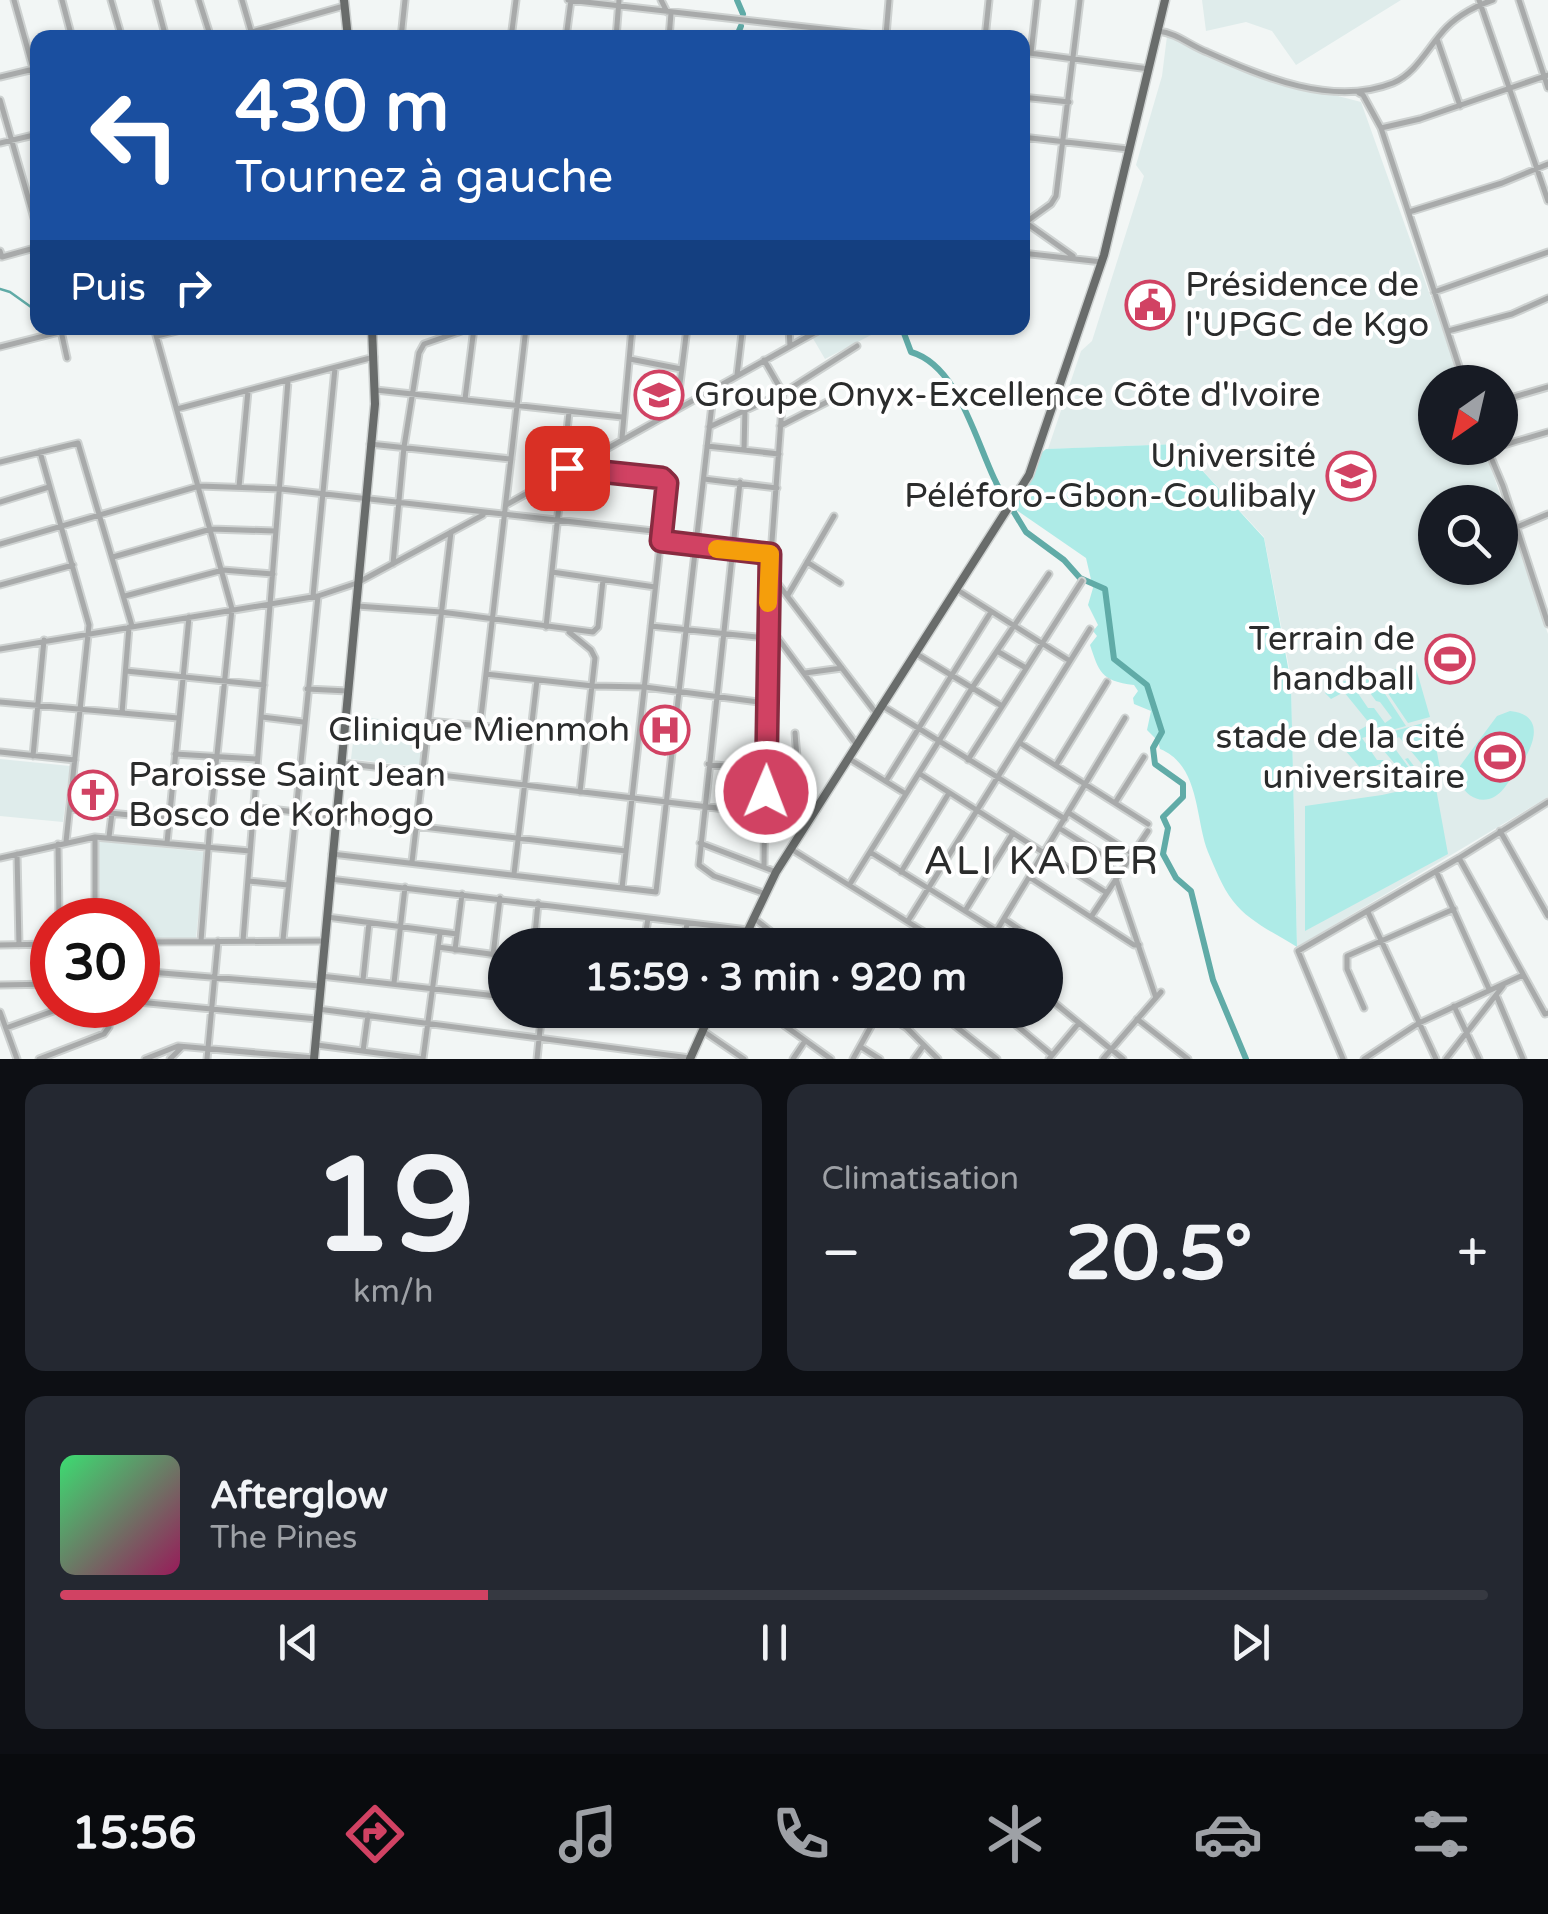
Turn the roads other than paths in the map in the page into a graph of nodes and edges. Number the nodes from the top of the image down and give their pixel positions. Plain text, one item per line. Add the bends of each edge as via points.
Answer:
1 (14, 0) edge
2 (62, 0) edge
3 (112, 0) edge
4 (156, 0) edge
5 (199, 0) edge
6 (242, 0) edge
7 (405, 0) edge
8 (516, 0) edge
9 (570, 0) edge
10 (661, 0) edge
11 (889, 0) edge
12 (989, 0) edge
13 (1036, 0) edge
14 (1080, 0) edge
15 (1165, 0) edge
16 (1493, 0) edge
17 (1519, 0) edge
18 (1480, 2) edge
19 (344, 3) edge
20 (618, 3) edge
21 (669, 13) junction
22 (70, 30) edge
23 (120, 30) edge
24 (164, 30) edge
25 (208, 30) edge
26 (251, 30) edge
27 (266, 30) edge
28 (347, 30) edge
29 (403, 30) edge
30 (512, 30) edge
31 (567, 30) edge
32 (616, 30) edge
33 (669, 30) edge
34 (829, 30) edge
35 (886, 30) edge
36 (986, 30) edge
37 (1158, 30) junction
38 (1437, 39) junction
39 (30, 52) edge
40 (1032, 53) joint
41 (1074, 58) junction
42 (30, 69) edge
43 (1150, 69) junction
44 (1546, 76) edge
45 (0, 77) edge
46 (1511, 88) junction
47 (1548, 88) edge
48 (1359, 92) junction
49 (1030, 98) edge
50 (0, 100) edge
51 (1069, 102) junction
52 (1460, 106) junction
53 (1381, 128) junction
54 (30, 136) edge
55 (1030, 138) edge
56 (12, 140) junction
57 (1064, 140) junction
58 (0, 144) edge
59 (1131, 150) junction
60 (1548, 164) edge
61 (1537, 169) junction
62 (1548, 201) edge
63 (30, 204) edge
64 (1408, 212) junction
65 (1030, 217) edge
66 (1030, 225) edge
67 (30, 249) edge
68 (0, 252) edge
69 (1548, 252) edge
70 (1030, 254) edge
71 (1077, 259) junction
72 (1102, 262) junction
73 (1434, 292) junction
74 (1548, 298) edge
75 (1448, 331) junction
76 (45, 335) edge
77 (68, 335) edge
78 (160, 335) edge
79 (372, 335) edge
80 (451, 335) edge
81 (471, 335) edge
82 (525, 335) edge
83 (631, 335) edge
84 (686, 335) edge
85 (742, 335) edge
86 (789, 335) edge
87 (810, 335) edge
88 (156, 336) joint
89 (790, 346) junction
90 (858, 346) dead end
91 (0, 347) edge
92 (374, 357) junction
93 (67, 358) dead end
94 (629, 358) junction
95 (764, 360) junction
96 (1459, 365) edge
97 (334, 368) junction
98 (681, 369) junction
99 (737, 374) junction
100 (288, 381) junction
101 (1548, 386) edge
102 (714, 387) junction
103 (376, 390) junction
104 (248, 392) junction
105 (412, 393) junction
106 (782, 393) junction
107 (1518, 395) edge
108 (466, 399) junction
109 (826, 402) dead end
110 (517, 406) junction
111 (676, 407) junction
112 (177, 409) junction
113 (745, 409) junction
114 (569, 412) junction
115 (622, 417) junction
116 (780, 426) junction
117 (709, 428) junction
118 (1548, 432) edge
119 (622, 438) junction
120 (1518, 441) edge
121 (370, 444) junction
122 (708, 446) junction
123 (404, 447) junction
124 (744, 450) junction
125 (40, 452) junction
126 (778, 454) junction
127 (511, 459) junction
128 (0, 462) edge
129 (565, 470) junction
130 (704, 479) junction
131 (740, 482) junction
132 (199, 486) junction
133 (49, 487) junction
134 (239, 487) junction
135 (776, 488) junction
136 (280, 490) junction
137 (322, 495) junction
138 (365, 498) junction
139 (0, 502) edge
140 (401, 502) junction
141 (506, 505) junction
142 (486, 513) junction
143 (1548, 514) edge
144 (102, 515) junction
145 (504, 515) junction
146 (834, 516) dead end
147 (558, 521) junction
148 (1518, 527) edge
149 (62, 528) junction
150 (211, 528) junction
151 (1518, 530) edge
152 (275, 532) junction
153 (451, 532) junction
154 (662, 532) junction
155 (661, 541) junction
156 (0, 544) edge
157 (696, 548) junction
158 (732, 550) junction
159 (770, 554) junction
160 (113, 557) junction
161 (807, 562) junction
162 (73, 565) junction
163 (392, 565) junction
164 (222, 570) junction
165 (552, 572) junction
166 (273, 574) junction
167 (770, 574) junction
168 (1050, 574) dead end
169 (603, 580) junction
170 (1082, 581) dead end
171 (357, 583) junction
172 (840, 583) dead end
173 (0, 585) edge
174 (655, 588) junction
175 (956, 589) junction
176 (124, 596) junction
177 (315, 596) junction
178 (788, 596) junction
179 (271, 603) junction
180 (357, 606) junction
181 (232, 610) junction
182 (441, 612) junction
183 (991, 612) junction
184 (189, 617) junction
185 (492, 619) junction
186 (766, 622) junction
187 (1548, 624) edge
188 (131, 626) junction
189 (651, 626) junction
190 (1013, 626) junction
191 (546, 627) junction
192 (1090, 629) dead end
193 (686, 630) junction
194 (568, 631) junction
195 (88, 633) junction
196 (724, 634) junction
197 (766, 638) junction
198 (44, 640) junction
199 (1042, 644) junction
200 (0, 649) edge
201 (997, 650) junction
202 (915, 652) junction
203 (1070, 661) junction
204 (842, 668) junction
205 (1026, 668) junction
206 (126, 670) junction
207 (804, 673) junction
208 (486, 674) junction
209 (183, 676) junction
210 (953, 676) junction
211 (537, 680) junction
212 (225, 681) junction
213 (1106, 682) dead end
214 (264, 685) junction
215 (592, 686) junction
216 (644, 686) junction
217 (972, 688) junction
218 (306, 689) junction
219 (348, 691) junction
220 (679, 693) junction
221 (715, 698) junction
222 (0, 702) edge
223 (767, 703) junction
224 (39, 706) junction
225 (1002, 706) junction
226 (879, 709) junction
227 (80, 710) junction
228 (122, 714) junction
229 (262, 717) junction
230 (178, 718) junction
231 (1125, 718) dead end
232 (428, 721) junction
233 (303, 722) junction
234 (480, 726) junction
235 (919, 729) junction
236 (532, 731) junction
237 (795, 733) dead end
238 (939, 742) junction
239 (1019, 742) junction
240 (856, 744) junction
241 (0, 752) edge
242 (175, 754) junction
243 (33, 756) junction
244 (216, 756) junction
245 (1144, 757) dead end
246 (848, 758) junction
247 (257, 759) junction
248 (75, 760) junction
249 (968, 760) junction
250 (341, 763) junction
251 (708, 764) junction
252 (1055, 766) junction
253 (767, 771) junction
254 (422, 773) junction
255 (919, 774) junction
256 (998, 778) junction
257 (886, 782) junction
258 (1086, 784) junction
259 (527, 785) junction
260 (580, 792) junction
261 (949, 792) junction
262 (906, 794) junction
263 (633, 798) junction
264 (668, 802) junction
265 (1548, 802) edge
266 (1115, 803) junction
267 (702, 806) junction
268 (253, 807) junction
269 (70, 809) junction
270 (978, 810) junction
271 (294, 812) junction
272 (112, 813) junction
273 (766, 814) junction
274 (336, 816) junction
275 (1067, 816) junction
276 (169, 818) junction
277 (806, 819) junction
278 (210, 823) junction
279 (416, 826) junction
280 (1060, 828) junction
281 (1500, 831) junction
282 (1013, 833) junction
283 (96, 837) junction
284 (109, 838) junction
285 (519, 838) junction
286 (62, 843) junction
287 (167, 843) junction
288 (700, 844) junction
289 (208, 847) junction
290 (790, 849) junction
291 (250, 851) junction
292 (626, 851) junction
293 (870, 852) junction
294 (1044, 852) junction
295 (17, 854) junction
296 (332, 854) junction
297 (1133, 854) junction
298 (0, 858) edge
299 (1459, 858) junction
300 (412, 862) junction
301 (764, 866) junction
302 (1436, 870) junction
303 (776, 872) junction
304 (902, 872) junction
305 (514, 874) junction
306 (330, 878) junction
307 (1029, 878) junction
308 (248, 881) junction
309 (1117, 881) junction
310 (850, 884) junction
311 (288, 885) junction
312 (405, 887) junction
313 (622, 888) junction
314 (929, 889) junction
315 (1107, 893) junction
316 (462, 894) junction
317 (766, 894) junction
318 (60, 898) edge
319 (96, 898) edge
320 (500, 898) junction
321 (538, 902) junction
322 (1454, 909) junction
323 (1368, 911) junction
324 (965, 912) junction
325 (1548, 916) edge
326 (1091, 917) junction
327 (326, 918) junction
328 (648, 918) junction
329 (753, 918) junction
330 (1004, 919) junction
331 (908, 921) junction
332 (369, 923) junction
333 (687, 923) junction
334 (400, 927) junction
335 (496, 928) edge
336 (536, 928) edge
337 (647, 928) edge
338 (686, 928) edge
339 (731, 928) edge
340 (749, 928) edge
341 (766, 928) edge
342 (918, 928) edge
343 (992, 928) edge
344 (999, 928) edge
345 (1017, 928) edge
346 (440, 932) junction
347 (457, 934) junction
348 (1381, 939) junction
349 (243, 940) junction
350 (283, 940) junction
351 (201, 941) junction
352 (218, 941) junction
353 (324, 941) junction
354 (160, 942) edge
355 (19, 944) junction
356 (30, 944) edge
357 (1139, 944) junction
358 (0, 945) edge
359 (438, 948) junction
360 (455, 950) junction
361 (488, 953) edge
362 (160, 973) edge
363 (1523, 975) junction
364 (321, 976) junction
365 (215, 977) junction
366 (362, 980) junction
367 (30, 984) edge
368 (394, 984) junction
369 (1504, 984) junction
370 (0, 985) edge
371 (320, 986) junction
372 (432, 988) junction
373 (1489, 989) junction
374 (488, 994) edge
375 (1497, 997) junction
376 (160, 1004) edge
377 (1454, 1006) junction
378 (318, 1008) junction
379 (1364, 1008) dead end
380 (212, 1010) junction
381 (1063, 1010) edge
382 (0, 1012) edge
383 (1548, 1012) edge
384 (368, 1015) junction
385 (30, 1019) edge
386 (317, 1019) junction
387 (1137, 1019) junction
388 (1419, 1022) junction
389 (428, 1023) junction
390 (1079, 1023) junction
391 (6, 1028) junction
392 (108, 1028) edge
393 (540, 1028) edge
394 (704, 1028) joint
395 (789, 1028) edge
396 (871, 1028) edge
397 (903, 1028) edge
398 (957, 1028) edge
399 (1018, 1028) edge
400 (1467, 1033) junction
401 (539, 1037) junction
402 (806, 1040) junction
403 (924, 1044) junction
404 (315, 1045) junction
405 (183, 1046) junction
406 (861, 1047) junction
407 (208, 1048) junction
408 (1111, 1050) junction
409 (363, 1051) junction
410 (650, 1051) junction
411 (246, 1056) edge
412 (1051, 1057) edge
413 (314, 1058) edge
414 (690, 1058) edge
415 (17, 1059) edge
416 (39, 1059) edge
417 (145, 1059) edge
418 (170, 1059) edge
419 (207, 1059) edge
420 (423, 1059) edge
421 (537, 1059) edge
422 (646, 1059) edge
423 (744, 1059) edge
424 (793, 1059) edge
425 (831, 1059) edge
426 (853, 1059) edge
427 (880, 1059) edge
428 (914, 1059) edge
429 (938, 1059) edge
430 (996, 1059) edge
431 (1104, 1059) edge
432 (1123, 1059) edge
433 (1188, 1059) edge
434 (1343, 1059) edge
435 (1364, 1059) edge
436 (1436, 1059) edge
437 (1446, 1059) edge
438 (1479, 1059) edge
439 (1524, 1059) edge

1 - 39 street
2 - 22 street
3 - 23 street
4 - 24 street
5 - 25 street
6 - 26 street
7 - 29 street
8 - 30 street
9 - 20 street
9 - 31 street
10 - 21 street
11 - 35 street
12 - 36 street
13 - 40 street
14 - 41 street
15 - 37 main road
16 - 18 street
17 - 44 street
18 - 38 street
18 - 46 street
19 - 27 street
19 - 28 main road
20 - 21 street
20 - 32 street
21 - 33 street
21 - 34 street
37 - 43 main road
37 - 48 street via 1258,73 1337,94
38 - 48 street via 1400,79
38 - 52 street
40 - 41 street
41 - 43 street
41 - 51 street
42 - 45 street
43 - 59 main road
44 - 46 street
44 - 47 street
46 - 52 street
46 - 61 street
48 - 53 street
49 - 51 street
50 - 56 street
51 - 57 street
52 - 53 street
53 - 64 street
54 - 56 street
55 - 57 street
56 - 58 street
56 - 63 street
57 - 59 street
57 - 65 street via 1055,200
59 - 72 main road
60 - 61 street
61 - 62 street
61 - 64 street
64 - 73 street
66 - 71 street
67 - 68 street via 2,258
69 - 73 street
70 - 71 street
71 - 72 street
72 - 175 main road via 1028,475
73 - 75 street
74 - 75 street
75 - 96 street
76 - 91 street
77 - 93 street
78 - 88 street
79 - 92 main road
80 - 105 street via 424,344
81 - 108 street
82 - 110 street
83 - 94 street
84 - 98 street
85 - 99 street
86 - 89 street
87 - 89 street
88 - 112 street
89 - 95 street
90 - 106 street
92 - 97 street
92 - 103 main road
94 - 98 street
94 - 115 street
95 - 99 street
95 - 106 street
97 - 100 street
97 - 137 street
98 - 111 street
99 - 102 street
100 - 104 street
100 - 136 street
101 - 107 street
102 - 111 street
102 - 117 street
103 - 105 street
103 - 121 main road
104 - 112 street
104 - 134 street
105 - 108 street
105 - 123 street
106 - 113 street
106 - 116 street
108 - 110 street
109 - 116 street
110 - 114 street
110 - 127 street
111 - 119 street
112 - 132 street
113 - 117 street
113 - 124 street
114 - 115 street
114 - 129 street
115 - 119 street
116 - 126 street
117 - 122 street
118 - 120 street
119 - 129 street
121 - 123 street
121 - 138 main road
122 - 124 street
122 - 130 street
123 - 127 street
123 - 140 street
124 - 126 street
125 - 128 street
125 - 133 street
125 - 144 street via 78,443
126 - 135 street
127 - 141 street
129 - 141 street
129 - 147 street
129 - 154 street via 662,478
130 - 131 street
130 - 157 street
131 - 135 street
131 - 158 street
132 - 134 street
132 - 144 street
132 - 150 street
133 - 139 street
133 - 149 street
134 - 136 street
135 - 159 street
136 - 137 street
136 - 152 street
137 - 138 street
137 - 177 street
138 - 140 street
138 - 171 main road
140 - 142 street
140 - 163 street
141 - 145 street
142 - 145 street
142 - 153 street
143 - 148 street
144 - 149 street
144 - 160 street
145 - 147 street
145 - 185 street
146 - 161 street
147 - 154 street
147 - 165 street
149 - 156 street
149 - 162 street
150 - 152 street
150 - 160 street
150 - 164 street
151 - 187 street
152 - 166 street
153 - 163 street
153 - 182 street
154 - 155 street
155 - 157 street
155 - 174 street
157 - 158 street
157 - 193 street
158 - 159 street
158 - 196 street
159 - 167 street
160 - 176 street
161 - 172 street
161 - 178 street
162 - 173 street
162 - 195 street
163 - 171 street
164 - 166 street
164 - 176 street
164 - 181 street
165 - 169 street
165 - 191 street
166 - 179 street
167 - 178 street
167 - 186 street
168 - 190 street
169 - 174 street
169 - 194 street via 596,631
170 - 199 street
171 - 177 street
171 - 180 main road
174 - 189 street
175 - 183 street
175 - 202 main road
176 - 188 street
177 - 179 street
177 - 218 street
178 - 204 street
179 - 181 street
179 - 214 street
180 - 182 street
180 - 219 main road
181 - 184 street
181 - 212 street
182 - 185 street
182 - 232 street
183 - 190 street
183 - 210 street
184 - 188 street
184 - 209 street
185 - 191 street
185 - 208 street
186 - 197 street
186 - 207 street
188 - 195 street
188 - 206 street
189 - 193 street
189 - 216 street
190 - 199 street
190 - 201 street
191 - 194 street
192 - 203 street
193 - 196 street
193 - 220 street
194 - 215 street via 592,650
195 - 198 street
195 - 227 street
196 - 197 street
196 - 221 street
197 - 223 street
198 - 200 street
198 - 224 street
199 - 203 street
199 - 205 street
201 - 205 street
201 - 217 street
202 - 210 street
202 - 226 main road
203 - 239 street
204 - 207 street
204 - 226 street
205 - 225 street
206 - 209 street
206 - 228 street
207 - 240 street
208 - 211 street
208 - 234 street
209 - 212 street
209 - 230 street
210 - 217 street
210 - 235 street
211 - 215 street
211 - 236 street
212 - 214 street
212 - 244 street
213 - 252 street
214 - 229 street
215 - 216 street
215 - 260 street
216 - 220 street
216 - 263 street
217 - 225 street
217 - 238 street
218 - 219 street
218 - 233 street
219 - 250 main road
220 - 221 street
220 - 264 street
221 - 223 street
221 - 251 street
222 - 224 street
223 - 253 street
224 - 227 street
224 - 243 street
225 - 249 street
226 - 235 street
226 - 240 main road
227 - 228 street
227 - 248 street
228 - 230 street
229 - 233 street
229 - 247 street
230 - 242 street
231 - 258 street
232 - 234 street
232 - 254 street
233 - 271 street
234 - 236 street
235 - 238 street
235 - 257 street
236 - 259 street
237 - 277 street
238 - 249 street
238 - 255 street
239 - 252 street
239 - 256 street
240 - 246 main road
241 - 243 street
242 - 244 street
242 - 276 street
243 - 248 street
244 - 247 street
244 - 278 street
245 - 266 street
246 - 257 street
246 - 277 main road
247 - 268 street
248 - 269 street
249 - 256 street
250 - 254 street
250 - 274 main road
251 - 253 street
251 - 267 street
252 - 258 street
253 - 273 street
254 - 259 street
254 - 279 street
255 - 261 street
255 - 262 street
256 - 270 street
256 - 275 street
257 - 262 street
258 - 266 street
258 - 275 street
259 - 260 street
259 - 285 street
260 - 263 street
261 - 270 street
261 - 304 street
262 - 293 street
263 - 264 street
263 - 292 street
264 - 267 street
264 - 313 street via 656,892
265 - 281 street
266 - 297 street via 1148,827
267 - 273 street
267 - 288 street
268 - 271 street
268 - 291 street
269 - 272 street
269 - 286 street
270 - 282 street
270 - 314 street
271 - 274 street
271 - 311 street
272 - 276 street
272 - 284 street
273 - 277 street
273 - 301 street
274 - 279 street
274 - 296 main road
275 - 280 street
275 - 297 street
276 - 278 street
276 - 287 street
277 - 290 main road
278 - 289 street
279 - 285 street
279 - 300 street
280 - 294 street
280 - 309 street via 1107,858
281 - 299 street
281 - 325 street
282 - 294 street
282 - 324 street
283 - 284 street
283 - 286 street
283 - 319 street
284 - 287 street
285 - 292 street
285 - 305 street
286 - 295 street
286 - 318 street
287 - 289 street
288 - 301 street
288 - 317 street via 702,870
289 - 291 street
289 - 351 street
290 - 303 main road
290 - 310 street
291 - 308 street
292 - 313 street
293 - 304 street
293 - 310 street
294 - 307 street
294 - 315 street
295 - 298 street
295 - 355 street
296 - 300 street
296 - 306 main road
297 - 309 street
299 - 302 street
299 - 363 street
300 - 305 street
301 - 303 street
302 - 322 street
302 - 323 street
303 - 317 main road
304 - 314 street
305 - 313 street
306 - 312 street
306 - 327 main road
307 - 326 street
307 - 330 street
308 - 311 street
308 - 349 street
309 - 315 street
309 - 357 street
310 - 331 street
311 - 350 street
312 - 316 street
312 - 334 street
314 - 324 street
314 - 331 street
315 - 326 street
316 - 320 street
316 - 347 street
317 - 329 main road
320 - 321 street
320 - 335 street
321 - 328 street
321 - 336 street
322 - 348 street
322 - 373 street
323 - 348 street
323 - 434 street via 1298,950
324 - 343 street
326 - 357 street
327 - 332 street
327 - 353 main road
328 - 333 street
328 - 337 street
329 - 340 main road
329 - 341 street
330 - 344 street
330 - 345 street
331 - 342 street
332 - 334 street
332 - 366 street
333 - 338 street
333 - 339 street
334 - 346 street
334 - 368 street
346 - 347 street
346 - 359 street
347 - 360 street
348 - 379 street via 1346,956
348 - 388 street
349 - 350 street
349 - 352 street
350 - 353 street
351 - 352 street
351 - 354 street
352 - 365 street
353 - 364 main road
355 - 356 street
355 - 358 street
357 - 387 street via 1159,995
359 - 360 street
359 - 372 street
360 - 361 street
362 - 365 street
363 - 369 street
363 - 383 street
364 - 366 street
364 - 371 main road
365 - 371 street
365 - 380 street
366 - 368 street
367 - 370 street
368 - 372 street
369 - 373 street
369 - 375 street
371 - 378 main road
372 - 374 street
372 - 389 street
373 - 377 street
375 - 400 street
375 - 439 street
376 - 380 street
377 - 388 street
377 - 400 street
378 - 384 street
378 - 386 main road
380 - 386 street
380 - 407 street
381 - 390 street
382 - 391 street
384 - 389 street
384 - 409 street
385 - 391 street
386 - 404 main road
387 - 408 street
387 - 433 street
388 - 435 street
388 - 436 street
389 - 401 street
389 - 420 street
390 - 408 street
390 - 412 street
391 - 415 street
392 - 416 street
393 - 401 street
394 - 414 main road
394 - 423 street
395 - 402 street
396 - 406 street
397 - 403 street
398 - 430 street
399 - 412 street
400 - 437 street
400 - 438 street
401 - 410 street
401 - 421 street
402 - 424 street
402 - 425 street
403 - 428 street
403 - 429 street
404 - 409 street
404 - 413 main road
405 - 407 street
405 - 417 street
405 - 418 street
406 - 426 street
406 - 427 street
407 - 411 street
407 - 419 street
408 - 431 street
408 - 432 street
409 - 420 street
410 - 414 street
410 - 422 street
411 - 413 street

